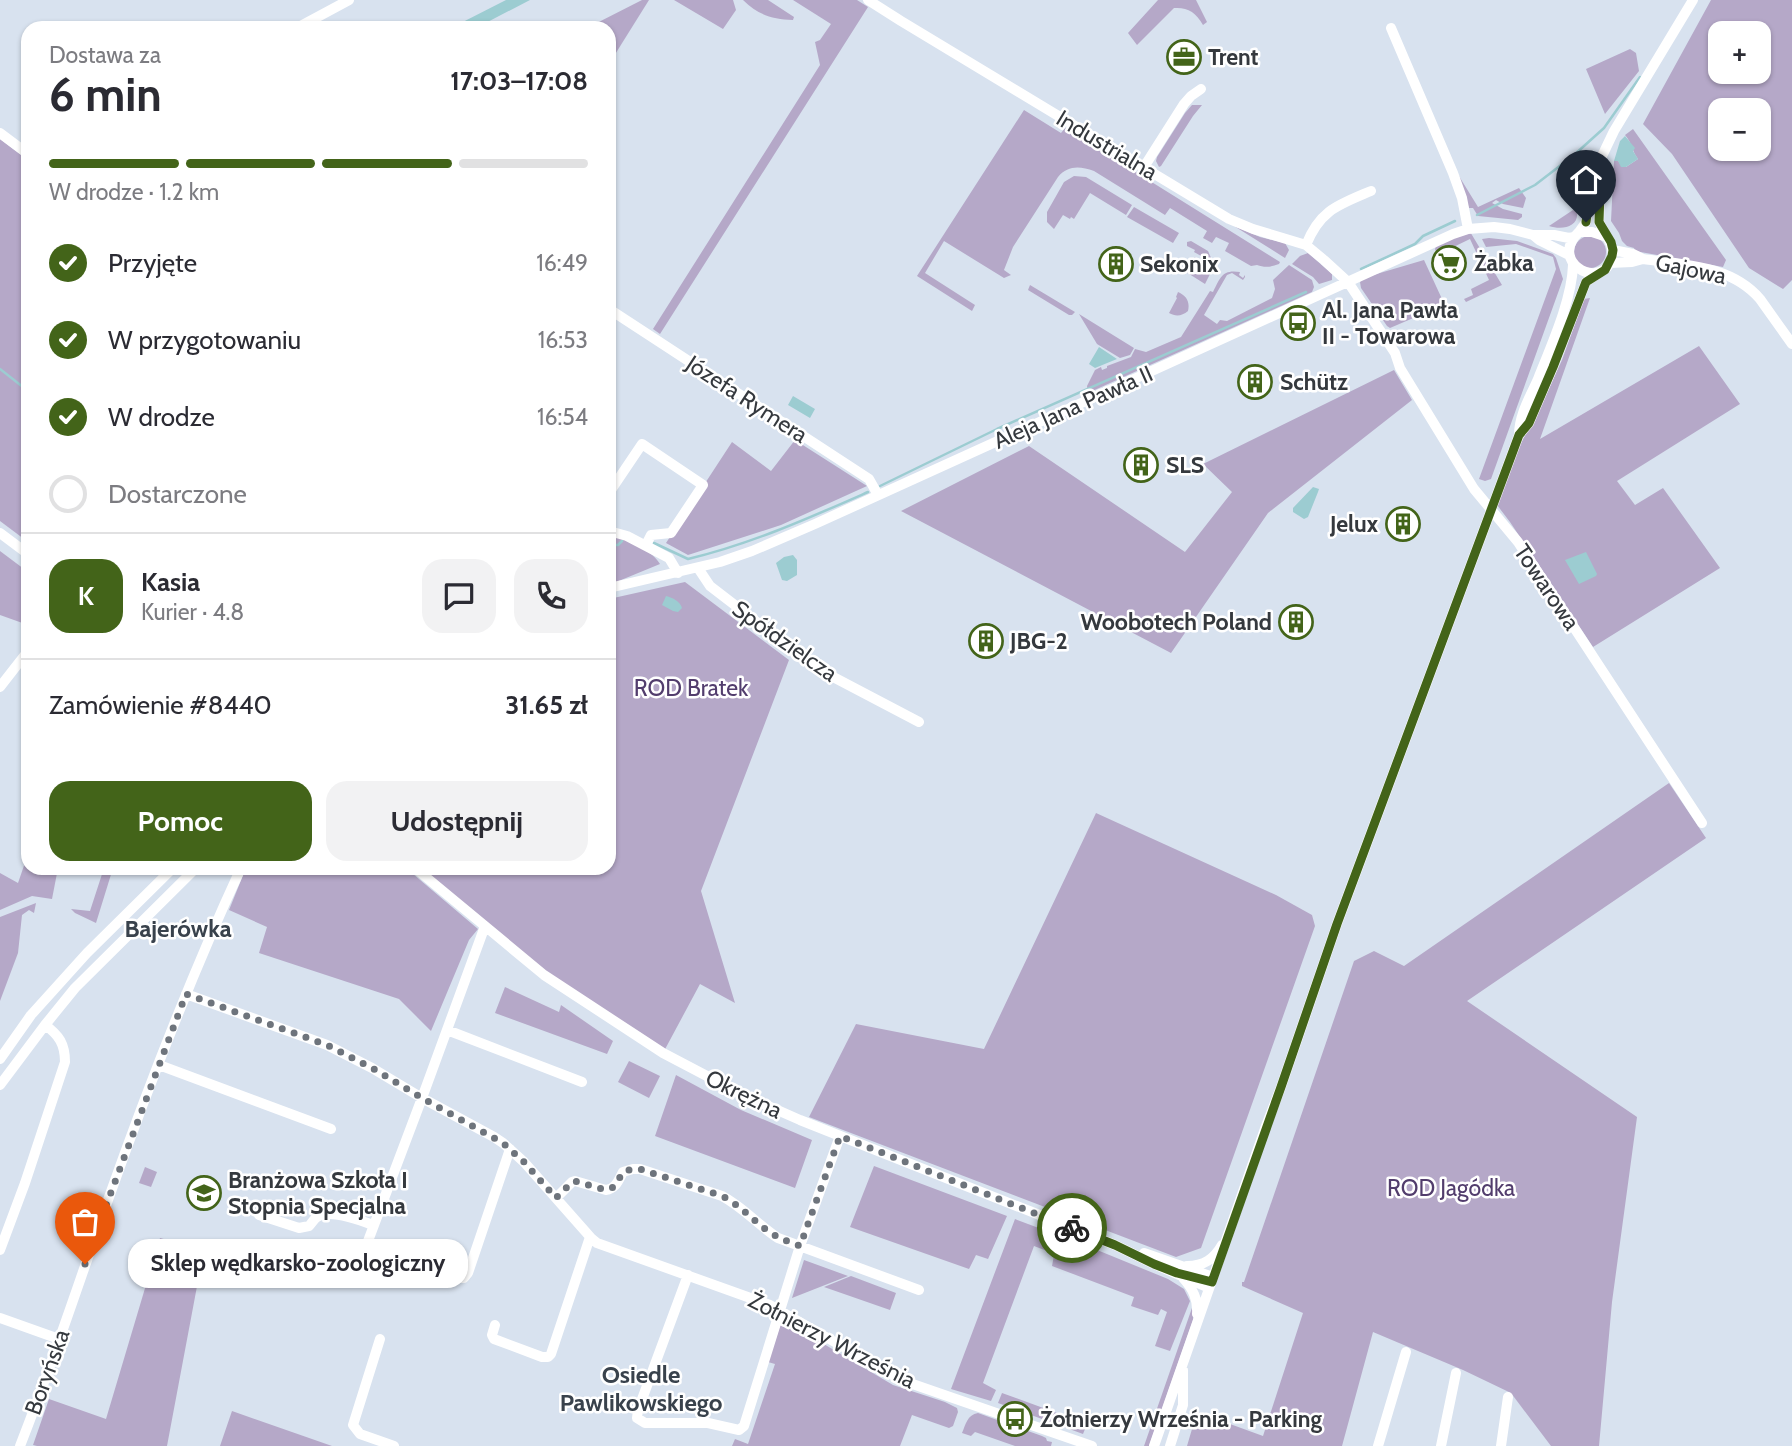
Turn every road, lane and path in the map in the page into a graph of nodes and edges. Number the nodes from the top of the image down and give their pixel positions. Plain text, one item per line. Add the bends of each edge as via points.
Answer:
1 (349, 0) edge
2 (868, 0) edge
3 (1693, 0) edge
4 (312, 21) edge
5 (1391, 28) dead end
6 (1202, 89) dead end
7 (0, 133) edge
8 (21, 149) edge
9 (1601, 160) junction
10 (1144, 167) junction
11 (1371, 191) dead end
12 (1468, 229) junction
13 (1533, 235) junction
14 (1576, 235) junction
15 (1607, 237) junction
16 (1306, 245) junction
17 (1613, 250) junction
18 (1643, 259) junction
19 (1571, 260) junction
20 (1610, 263) junction
21 (1599, 273) junction
22 (1348, 282) junction
23 (616, 314) edge
24 (1792, 344) edge
25 (1519, 435) junction
26 (616, 483) edge
27 (878, 495) junction
28 (1490, 509) junction
29 (0, 533) edge
30 (616, 533) edge
31 (646, 545) junction
32 (21, 549) edge
33 (698, 568) junction
34 (678, 573) junction
35 (616, 586) edge
36 (21, 660) edge
37 (0, 687) edge
38 (919, 722) dead end
39 (1702, 823) dead end
40 (166, 875) edge
41 (189, 875) edge
42 (238, 875) edge
43 (423, 875) edge
44 (485, 926) junction
45 (186, 994) junction
46 (45, 1025) junction
47 (447, 1030) junction
48 (0, 1059) edge
49 (159, 1065) junction
50 (582, 1082) dead end
51 (0, 1085) edge
52 (422, 1098) junction
53 (331, 1129) dead end
54 (840, 1136) junction
55 (510, 1149) junction
56 (556, 1198) junction
57 (259, 1215) dead end
58 (373, 1225) junction
59 (1229, 1234) junction
60 (590, 1237) junction
61 (800, 1246) junction
62 (0, 1251) edge
63 (1180, 1269) junction
64 (688, 1275) junction
65 (1211, 1282) junction
66 (919, 1290) dead end
67 (779, 1311) junction
68 (0, 1318) edge
69 (1196, 1324) junction
70 (495, 1325) dead end
71 (59, 1339) junction
72 (380, 1339) dead end
73 (1406, 1352) dead end
74 (1183, 1360) junction
75 (1456, 1373) dead end
76 (1508, 1397) dead end
77 (1058, 1440) edge
78 (20, 1446) edge
79 (394, 1446) edge
80 (1092, 1446) edge
81 (1154, 1446) edge
82 (1170, 1446) edge
83 (1378, 1446) edge
84 (1441, 1446) edge
85 (1501, 1446) edge

1 - 4 street
2 - 10 street, Industrialna
3 - 9 street
5 - 12 street via 1454,173
6 - 10 street via 1184,104
7 - 8 street
9 - 14 street via 1592,177 1586,222
9 - 15 street via 1599,222
10 - 16 street, Industrialna via 1229,219
11 - 16 street via 1330,210 1318,220
12 - 13 street, Aleja Jana Pawła II via 1494,227
12 - 22 street, Aleja Jana Pawła II
13 - 14 street, Aleja Jana Pawła II
13 - 19 street, Aleja Jana Pawła II
14 - 15 street via 1592,232
14 - 19 street via 1569,248
15 - 17 street
16 - 22 street, Industrialna
17 - 18 street, Gajowa
17 - 20 street
18 - 20 street, Gajowa
18 - 24 street, Gajowa via 1735,278 1755,293
19 - 21 street via 1583,271
19 - 25 street via 1573,281 1519,422
20 - 21 street
21 - 25 street via 1586,282 1529,423
22 - 27 street, Aleja Jana Pawła II
22 - 28 street, Towarowa
23 - 27 street, Józefa Rymera via 869,479
25 - 28 street
26 - 31 street via 642,444 703,485 671,533 651,536
27 - 33 street, Aleja Jana Pawła II via 752,551
28 - 39 street, Towarowa via 1520,545
28 - 59 street
29 - 32 street
30 - 31 street
31 - 34 street via 668,558
33 - 34 street, Aleja Jana Pawła II
33 - 38 street, Spółdzielcza via 710,586 801,658
34 - 35 street, Aleja Jana Pawła II
36 - 37 street
40 - 48 street via 87,953
41 - 46 street via 75,988
42 - 45 street, Boryńska
43 - 44 street, Okrężna
44 - 47 street
44 - 54 street, Okrężna via 544,975 657,1050 743,1095
45 - 49 street, Boryńska
45 - 52 street, Żołnierzy Września via 327,1045
46 - 51 street
46 - 62 street via 65,1049 65,1062
47 - 50 street
47 - 52 street
49 - 53 street
49 - 71 street, Boryńska
52 - 55 street, Żołnierzy Września
52 - 58 street
54 - 61 street
54 - 63 street, Okrężna via 1154,1264
55 - 56 street, Żołnierzy Września
55 - 58 street via 464,1278 371,1245
56 - 60 street, Żołnierzy Września
56 - 61 street via 572,1182 606,1190 615,1186 623,1172 640,1169 722,1196 766,1230
57 - 58 street via 299,1228 321,1215 353,1217
59 - 63 street via 1207,1262
59 - 65 street
60 - 64 street, Żołnierzy Września
60 - 70 street via 548,1357 494,1339
61 - 66 street
61 - 67 street
63 - 65 street, Okrężna
63 - 69 street via 1195,1296
64 - 67 street, Żołnierzy Września
64 - 67 street via 638,1410 637,1418 645,1423 708,1423 742,1429
65 - 69 street
67 - 77 street, Żołnierzy Września via 901,1380
68 - 71 street
69 - 74 street
71 - 78 street, Boryńska
72 - 79 street via 354,1425 360,1434
73 - 83 street
74 - 81 street
74 - 82 street via 1183,1405
75 - 84 street
76 - 85 street
77 - 80 street, Żołnierzy Września

